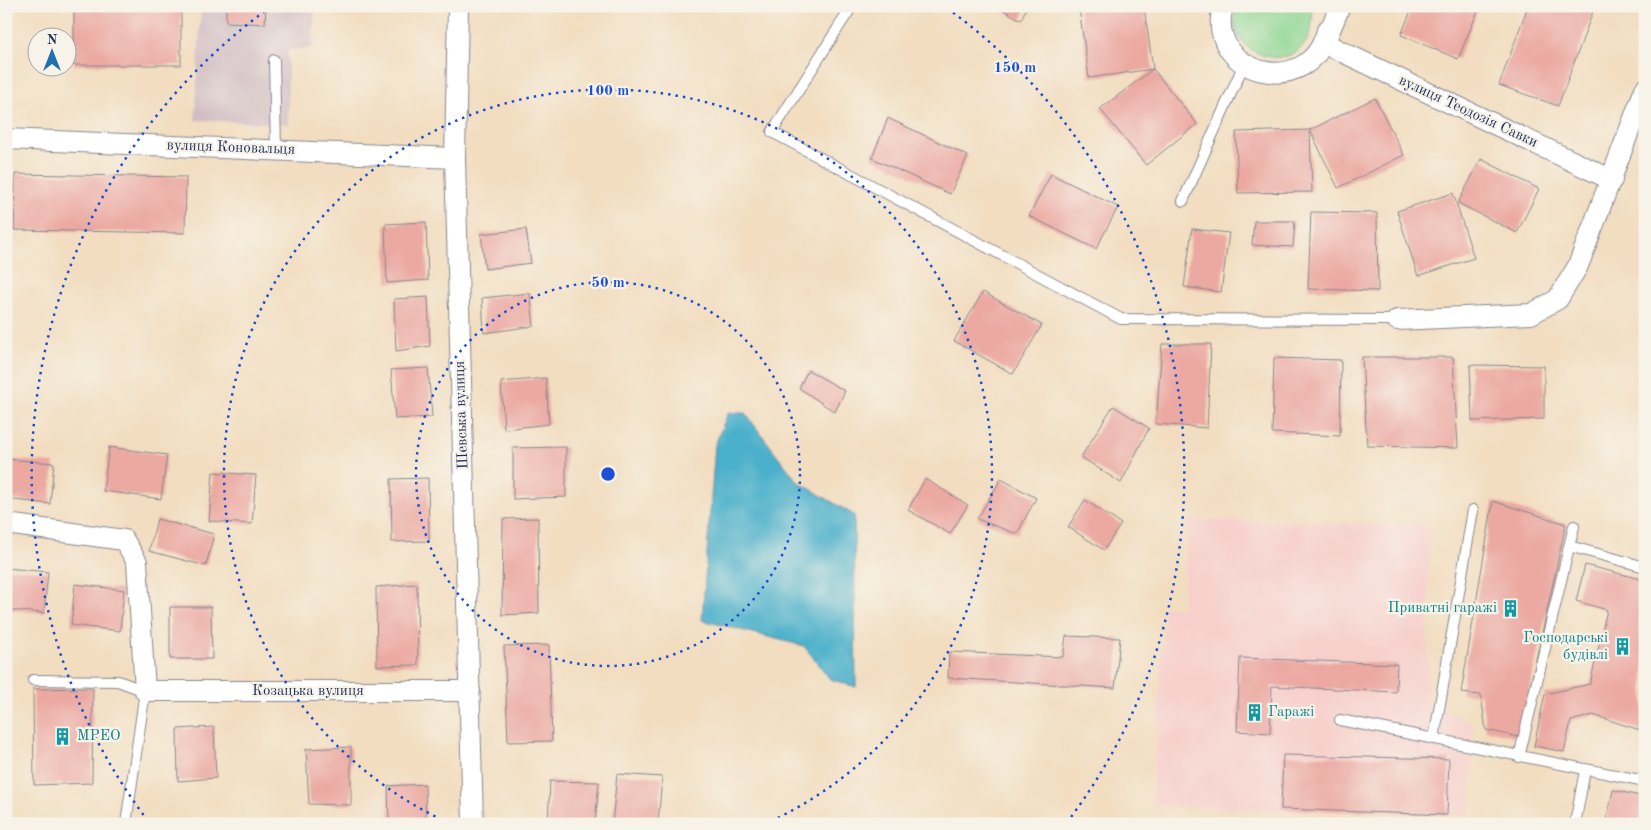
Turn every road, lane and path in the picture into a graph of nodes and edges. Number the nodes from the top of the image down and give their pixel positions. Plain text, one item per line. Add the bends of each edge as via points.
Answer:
1 (458, 6) edge
2 (852, 6) edge
3 (1223, 6) edge
4 (1327, 6) edge
5 (1340, 6) edge
6 (1324, 42) junction
7 (274, 60) dead end
8 (1244, 64) junction
9 (1645, 89) edge
10 (6, 139) edge
11 (276, 149) junction
12 (455, 158) junction
13 (1612, 180) junction
14 (1183, 201) dead end
15 (1397, 320) joint
16 (1473, 510) dead end
17 (6, 524) edge
18 (1574, 526) dead end
19 (1569, 546) junction
20 (1645, 567) edge
21 (33, 680) dead end
22 (146, 691) junction
23 (470, 691) junction
24 (1340, 720) dead end
25 (1434, 739) junction
26 (1519, 757) junction
27 (1585, 770) junction
28 (1645, 780) edge
29 (126, 824) edge
30 (473, 824) edge
31 (1575, 824) edge

1 - 12 street, Шевська вулиця
2 - 15 lane via 772,132 1121,319
3 - 8 street via 1220,15 1222,34 1230,51
4 - 6 street via 1329,21
5 - 6 street
6 - 8 street via 1316,55 1290,72 1274,74
6 - 13 street, вулиця Теодозія Савки
7 - 11 lane
8 - 14 lane
9 - 13 street
10 - 11 street, вулиця Коновальця
11 - 12 street, вулиця Коновальця
12 - 23 street, Шевська вулиця
13 - 15 street via 1578,266 1558,299 1531,314
16 - 25 lane
17 - 22 street via 124,540 137,562
18 - 19 lane
19 - 20 lane
19 - 26 lane
21 - 22 lane via 118,681
22 - 23 street, Козацька вулиця
22 - 29 lane
23 - 30 street, Шевська вулиця
24 - 25 lane
25 - 26 lane
26 - 27 lane
27 - 28 lane
27 - 31 lane

